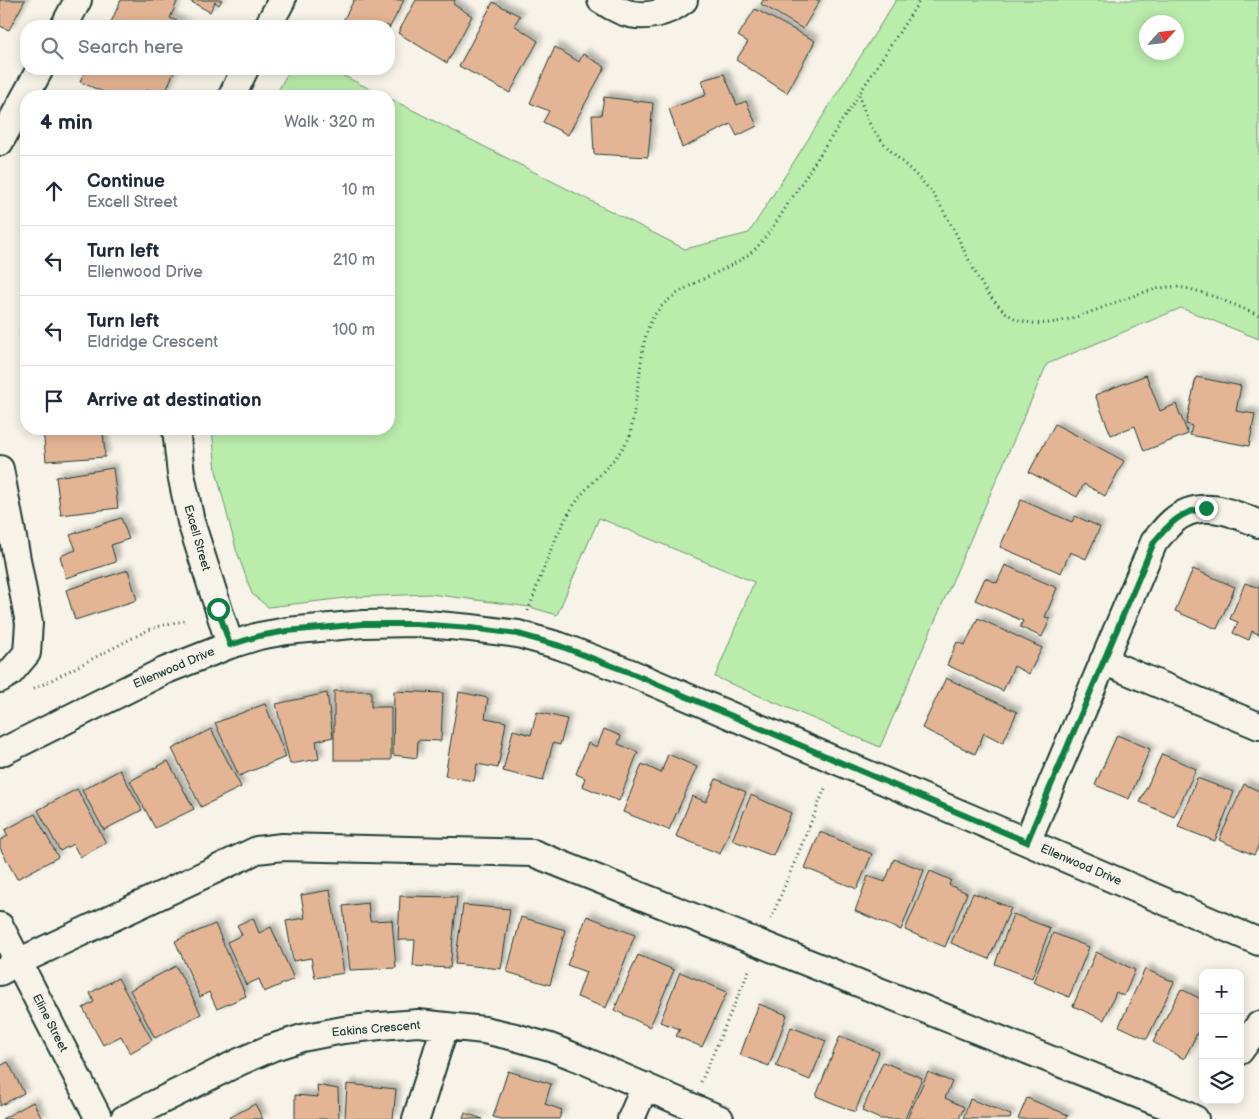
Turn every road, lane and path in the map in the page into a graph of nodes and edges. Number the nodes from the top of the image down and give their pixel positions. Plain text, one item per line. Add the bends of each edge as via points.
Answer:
1 (78, 0) edge
2 (282, 0) edge
3 (601, 0) edge
4 (684, 0) edge
5 (920, 0) edge
6 (67, 20) edge
7 (271, 20) edge
8 (37, 75) edge
9 (242, 75) edge
10 (28, 90) edge
11 (235, 90) edge
12 (859, 94) junction
13 (20, 106) edge
14 (0, 142) edge
15 (1259, 315) edge
16 (177, 435) edge
17 (0, 469) edge
18 (1259, 524) edge
19 (184, 621) dead end
20 (518, 634) junction
21 (230, 645) junction
22 (1103, 661) junction
23 (0, 678) edge
24 (26, 693) dead end
25 (1259, 726) edge
26 (0, 753) edge
27 (1027, 842) junction
28 (0, 926) edge
29 (1259, 942) edge
30 (9, 967) edge
31 (1259, 1025) edge
32 (445, 1026) junction
33 (1244, 1046) edge
34 (645, 1086) junction
35 (1196, 1114) edge
36 (99, 1119) edge
37 (124, 1119) edge
38 (416, 1119) edge
39 (630, 1119) edge
40 (720, 1119) edge

1 - 6 street
2 - 7 street
3 - 4 street via 622,12 637,15 666,11
5 - 12 path
8 - 10 street
9 - 11 street
12 - 15 path via 866,117 878,136 935,197 987,292 1017,319 1041,323 1066,320 1145,292 1169,287 1195,290
12 - 20 path via 764,239 736,262 673,296 653,317 644,345 630,436 625,447 579,498 559,530
13 - 14 street
16 - 21 street, Excell Street via 191,522
17 - 23 street via 29,623 27,654 10,674
18 - 22 street via 1222,510 1206,508 1174,519 1154,542
19 - 24 path via 148,630
20 - 21 street, Ellenwood Drive via 416,624 363,624 287,631
20 - 27 street, Ellenwood Drive via 631,673
21 - 26 street, Ellenwood Drive via 141,681
22 - 25 street
22 - 27 street
27 - 29 street, Ellenwood Drive
28 - 30 street, Eline Street
30 - 35 street via 257,850 282,847 533,853 1167,1106
30 - 36 street, Eline Street
31 - 33 street
32 - 34 street, Eakins Crescent via 484,1030 550,1047
32 - 37 street, Eakins Crescent via 380,1026 302,1038 239,1062
32 - 38 street
34 - 39 street
34 - 40 street, Eakins Crescent

